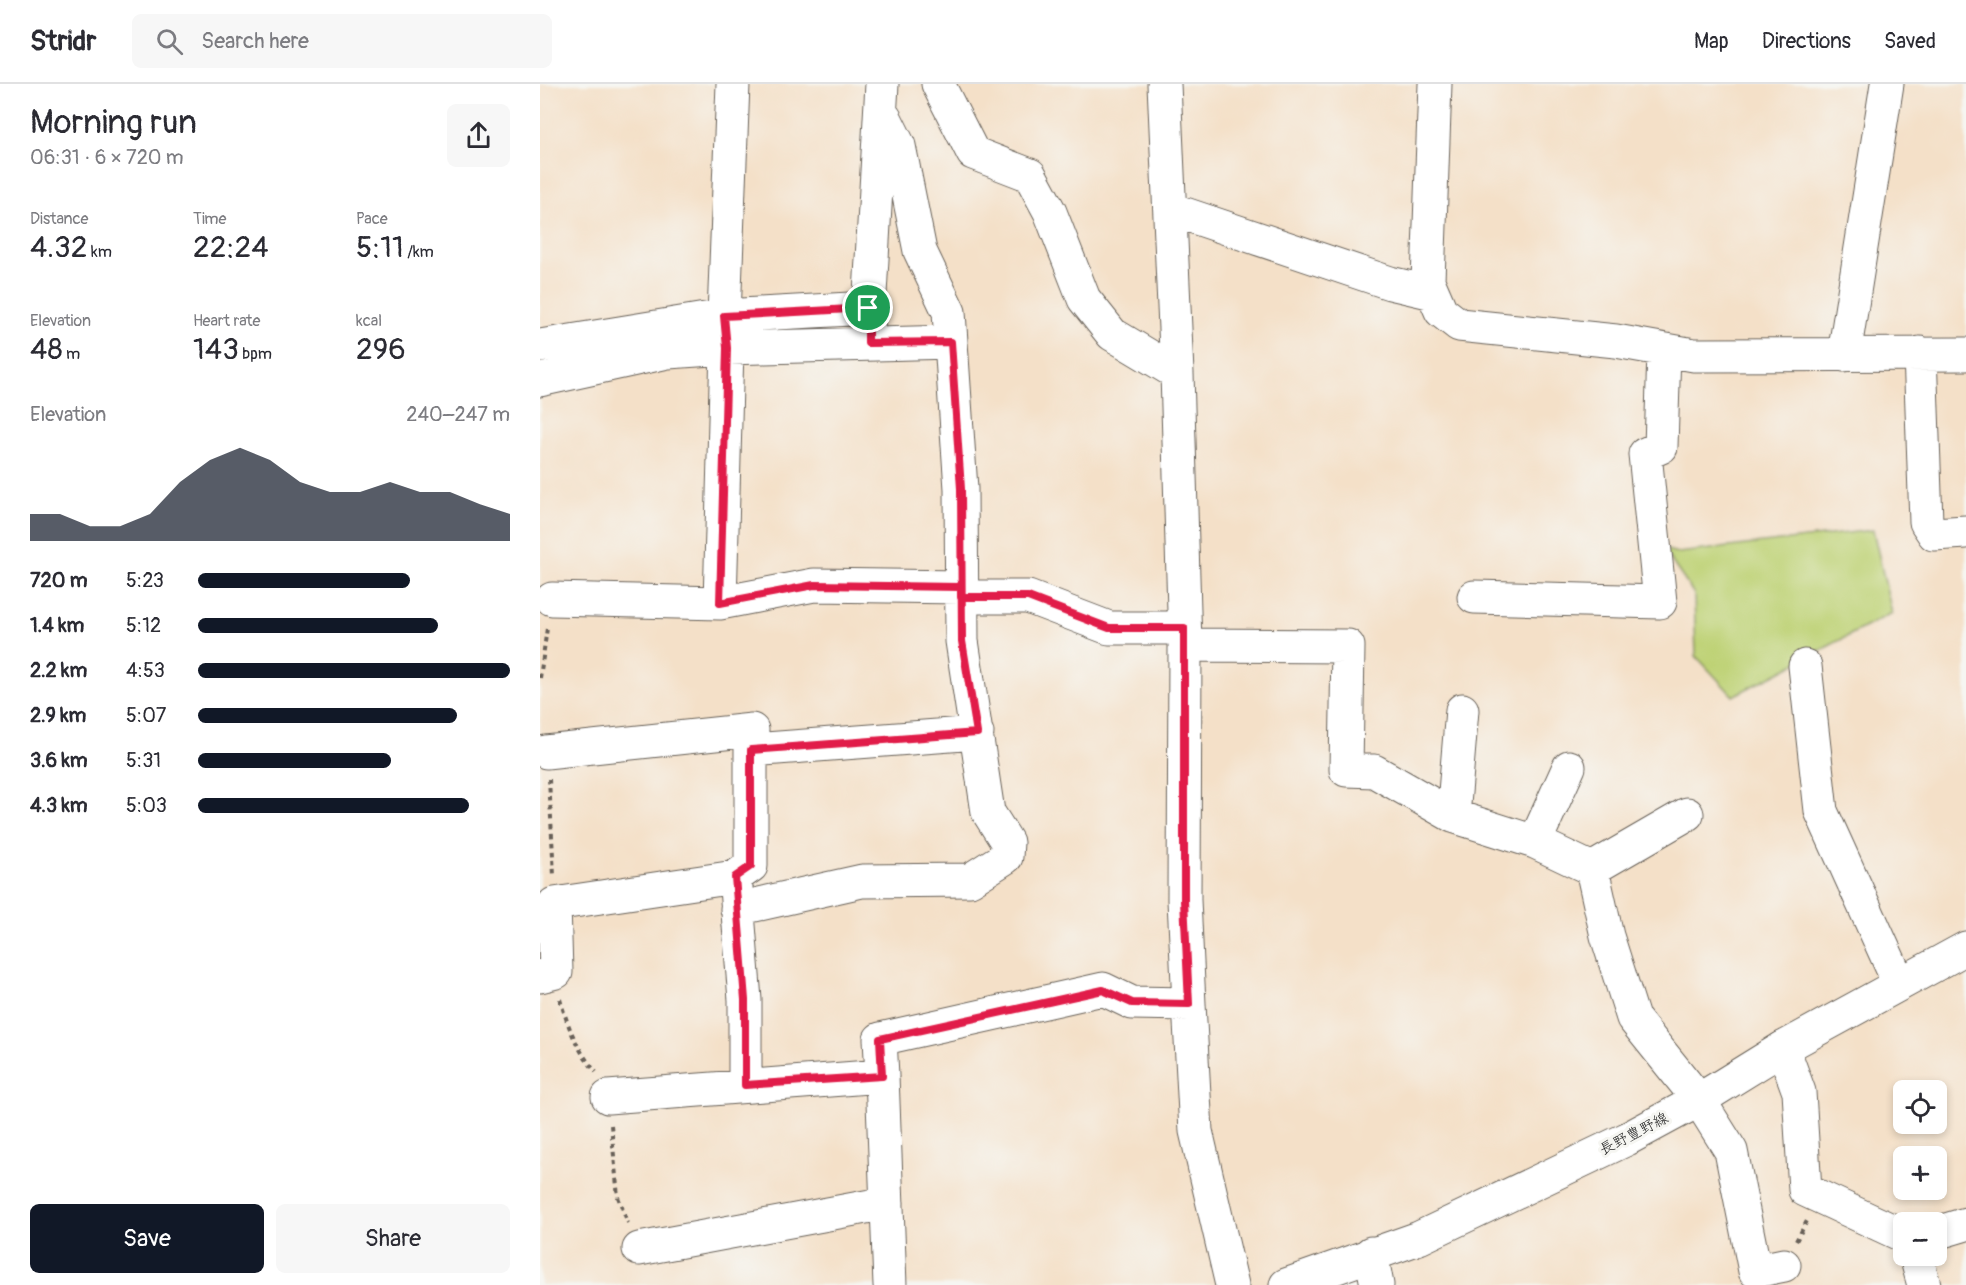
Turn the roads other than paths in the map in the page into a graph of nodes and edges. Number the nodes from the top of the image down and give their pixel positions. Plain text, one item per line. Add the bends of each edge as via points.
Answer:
1 (733, 84) edge
2 (938, 84) edge
3 (1164, 84) edge
4 (1435, 84) edge
5 (1887, 84) edge
6 (882, 98) edge
7 (1170, 209) junction
8 (1433, 293) junction
9 (868, 308) junction
10 (724, 316) junction
11 (951, 342) junction
12 (868, 343) junction
13 (540, 346) edge
14 (727, 348) junction
15 (1664, 351) junction
16 (1920, 353) junction
17 (1966, 354) edge
18 (1844, 355) junction
19 (1177, 373) junction
20 (540, 380) edge
21 (1966, 532) edge
22 (961, 592) junction
23 (1474, 597) dead end
24 (552, 598) road end
25 (720, 603) junction
26 (1185, 636) junction
27 (1805, 666) dead end
28 (1462, 710) dead end
29 (977, 733) junction
30 (751, 750) junction
31 (546, 752) road end
32 (1569, 767) dead end
33 (1687, 814) dead end
34 (1453, 816) junction
35 (1536, 842) junction
36 (1592, 869) junction
37 (735, 877) junction
38 (738, 909) junction
39 (1966, 948) edge
40 (540, 976) edge
41 (1899, 983) junction
42 (1189, 1004) junction
43 (1783, 1048) junction
44 (882, 1076) junction
45 (745, 1085) junction
46 (608, 1097) dead end
47 (1699, 1100) junction
48 (887, 1203) junction
49 (1966, 1224) edge
50 (1947, 1230) edge
51 (1893, 1231) edge
52 (639, 1249) dead end
53 (1371, 1253) junction
54 (1784, 1265) dead end
55 (1919, 1266) edge
56 (890, 1285) edge
57 (1232, 1285) edge
58 (1286, 1285) edge
59 (1377, 1285) edge
60 (1924, 1285) edge

1 - 10 street
2 - 19 street via 973,153 1030,175 1050,212 1084,299 1112,334
3 - 7 street
4 - 8 street via 1428,281
5 - 18 street
6 - 9 street
6 - 11 street via 898,146 920,251 948,312
7 - 8 street via 1390,283
7 - 19 street
8 - 15 street via 1441,312 1459,325 1616,340
9 - 10 street
9 - 12 street
10 - 13 street
10 - 14 street
11 - 12 street
11 - 22 street via 961,489
12 - 14 street
14 - 20 street via 668,352
14 - 25 street
15 - 18 street via 1694,355
15 - 23 street via 1661,447 1646,454 1660,602
16 - 17 street
16 - 18 street
16 - 21 street via 1926,522 1934,534
19 - 26 street
22 - 25 street via 814,585
22 - 26 street via 1028,597 1109,628
22 - 29 street via 962,641
24 - 25 street
26 - 34 street via 1348,646 1346,770 1374,771
26 - 42 street via 1184,900
27 - 41 street via 1821,811
28 - 34 street
29 - 30 street
29 - 38 street via 988,812 1007,842 1006,857 970,880 862,881
30 - 31 street via 752,730
30 - 37 street via 751,866
32 - 35 street
33 - 36 street
34 - 35 street
35 - 36 street
36 - 47 street via 1607,936 1633,1018
37 - 38 street
37 - 40 street via 555,904 556,972
38 - 45 street via 745,1000
39 - 41 street, 長野豊野線
41 - 43 street, 長野豊野線
42 - 44 street via 1132,1003 1103,990 880,1039
42 - 57 street via 1196,1131
43 - 47 street, 長野豊野線
43 - 51 street via 1799,1092 1805,1190
44 - 45 street
44 - 48 street
45 - 46 street
47 - 53 street, 長野豊野線 via 1627,1139 1419,1238
47 - 54 street via 1731,1151 1755,1271
48 - 52 street
48 - 56 street
49 - 50 street
53 - 58 street, 長野豊野線
53 - 59 street
55 - 60 street

